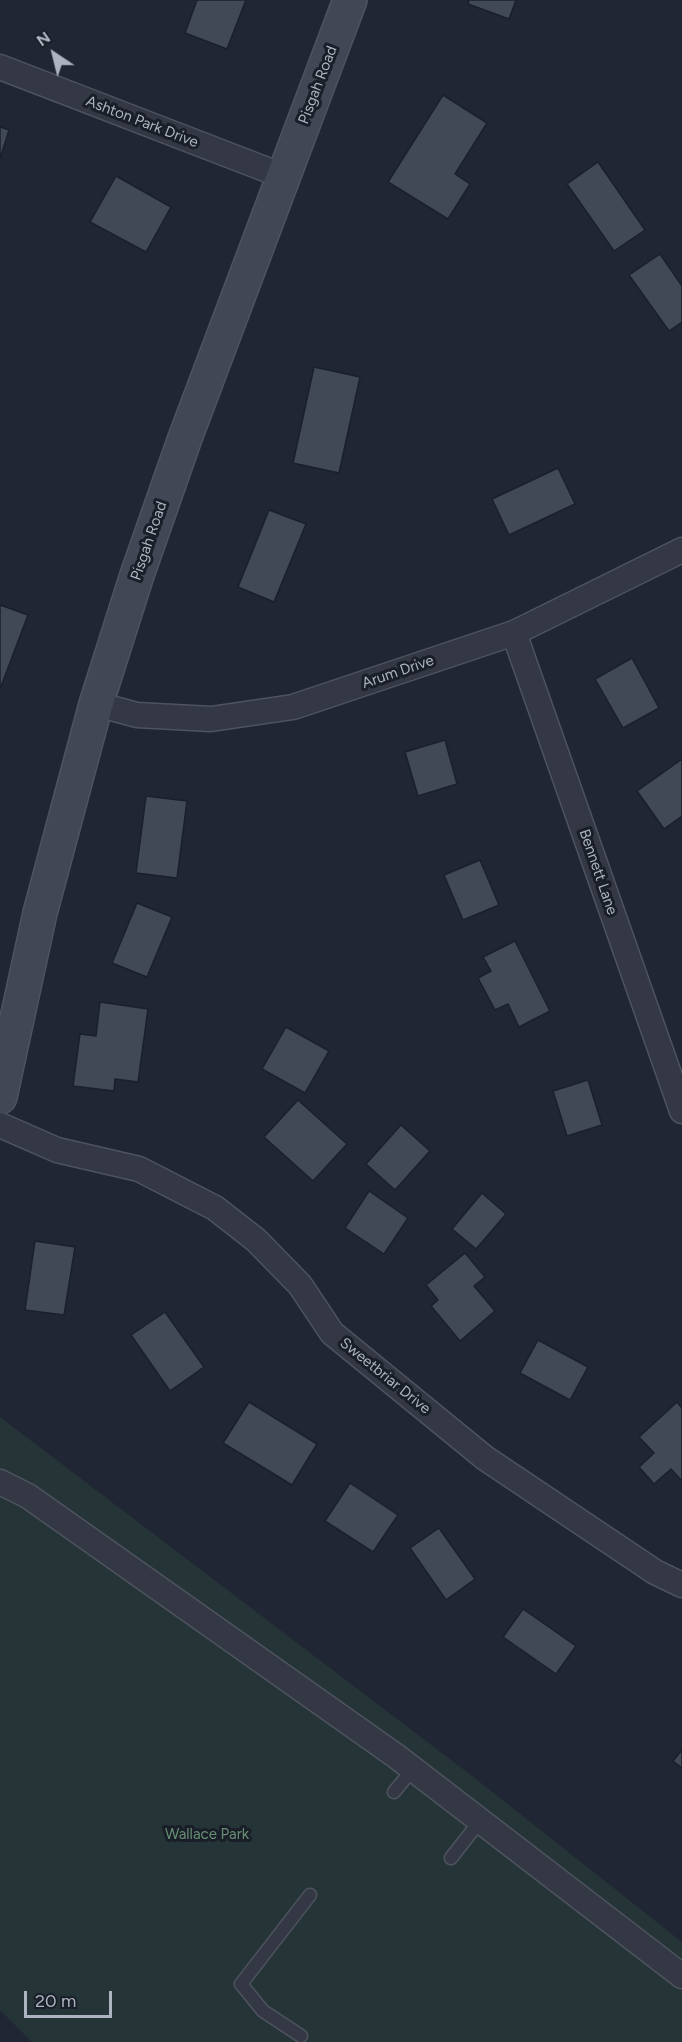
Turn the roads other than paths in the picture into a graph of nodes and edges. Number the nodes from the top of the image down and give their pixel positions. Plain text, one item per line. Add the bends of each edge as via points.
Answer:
1 (350, 0) edge
2 (0, 67) edge
3 (283, 176) junction
4 (682, 550) edge
5 (514, 633) junction
6 (96, 704) junction
7 (0, 1097) edge
8 (682, 1111) edge
9 (0, 1125) edge
10 (0, 1482) edge
11 (682, 1586) edge
12 (413, 1769) junction
13 (394, 1792) dead end
14 (480, 1821) junction
15 (451, 1858) dead end
16 (310, 1895) dead end
17 (682, 1976) edge
18 (301, 2036) dead end

1 - 3 street, Pisgah Road
2 - 3 street, Ashton Park Drive
3 - 6 street, Pisgah Road via 184,438
4 - 5 street, Arum Drive
5 - 6 street, Arum Drive via 293,707 211,719 137,715
5 - 8 street, Bennett Lane
6 - 7 street, Pisgah Road via 40,913
9 - 11 street, Sweetbriar Drive via 57,1150 139,1169 215,1208 256,1240 300,1285 332,1333 485,1458
10 - 12 street via 38,1503
12 - 13 lane
12 - 14 street
14 - 15 lane
14 - 17 street
16 - 18 lane via 241,1984 263,2011

